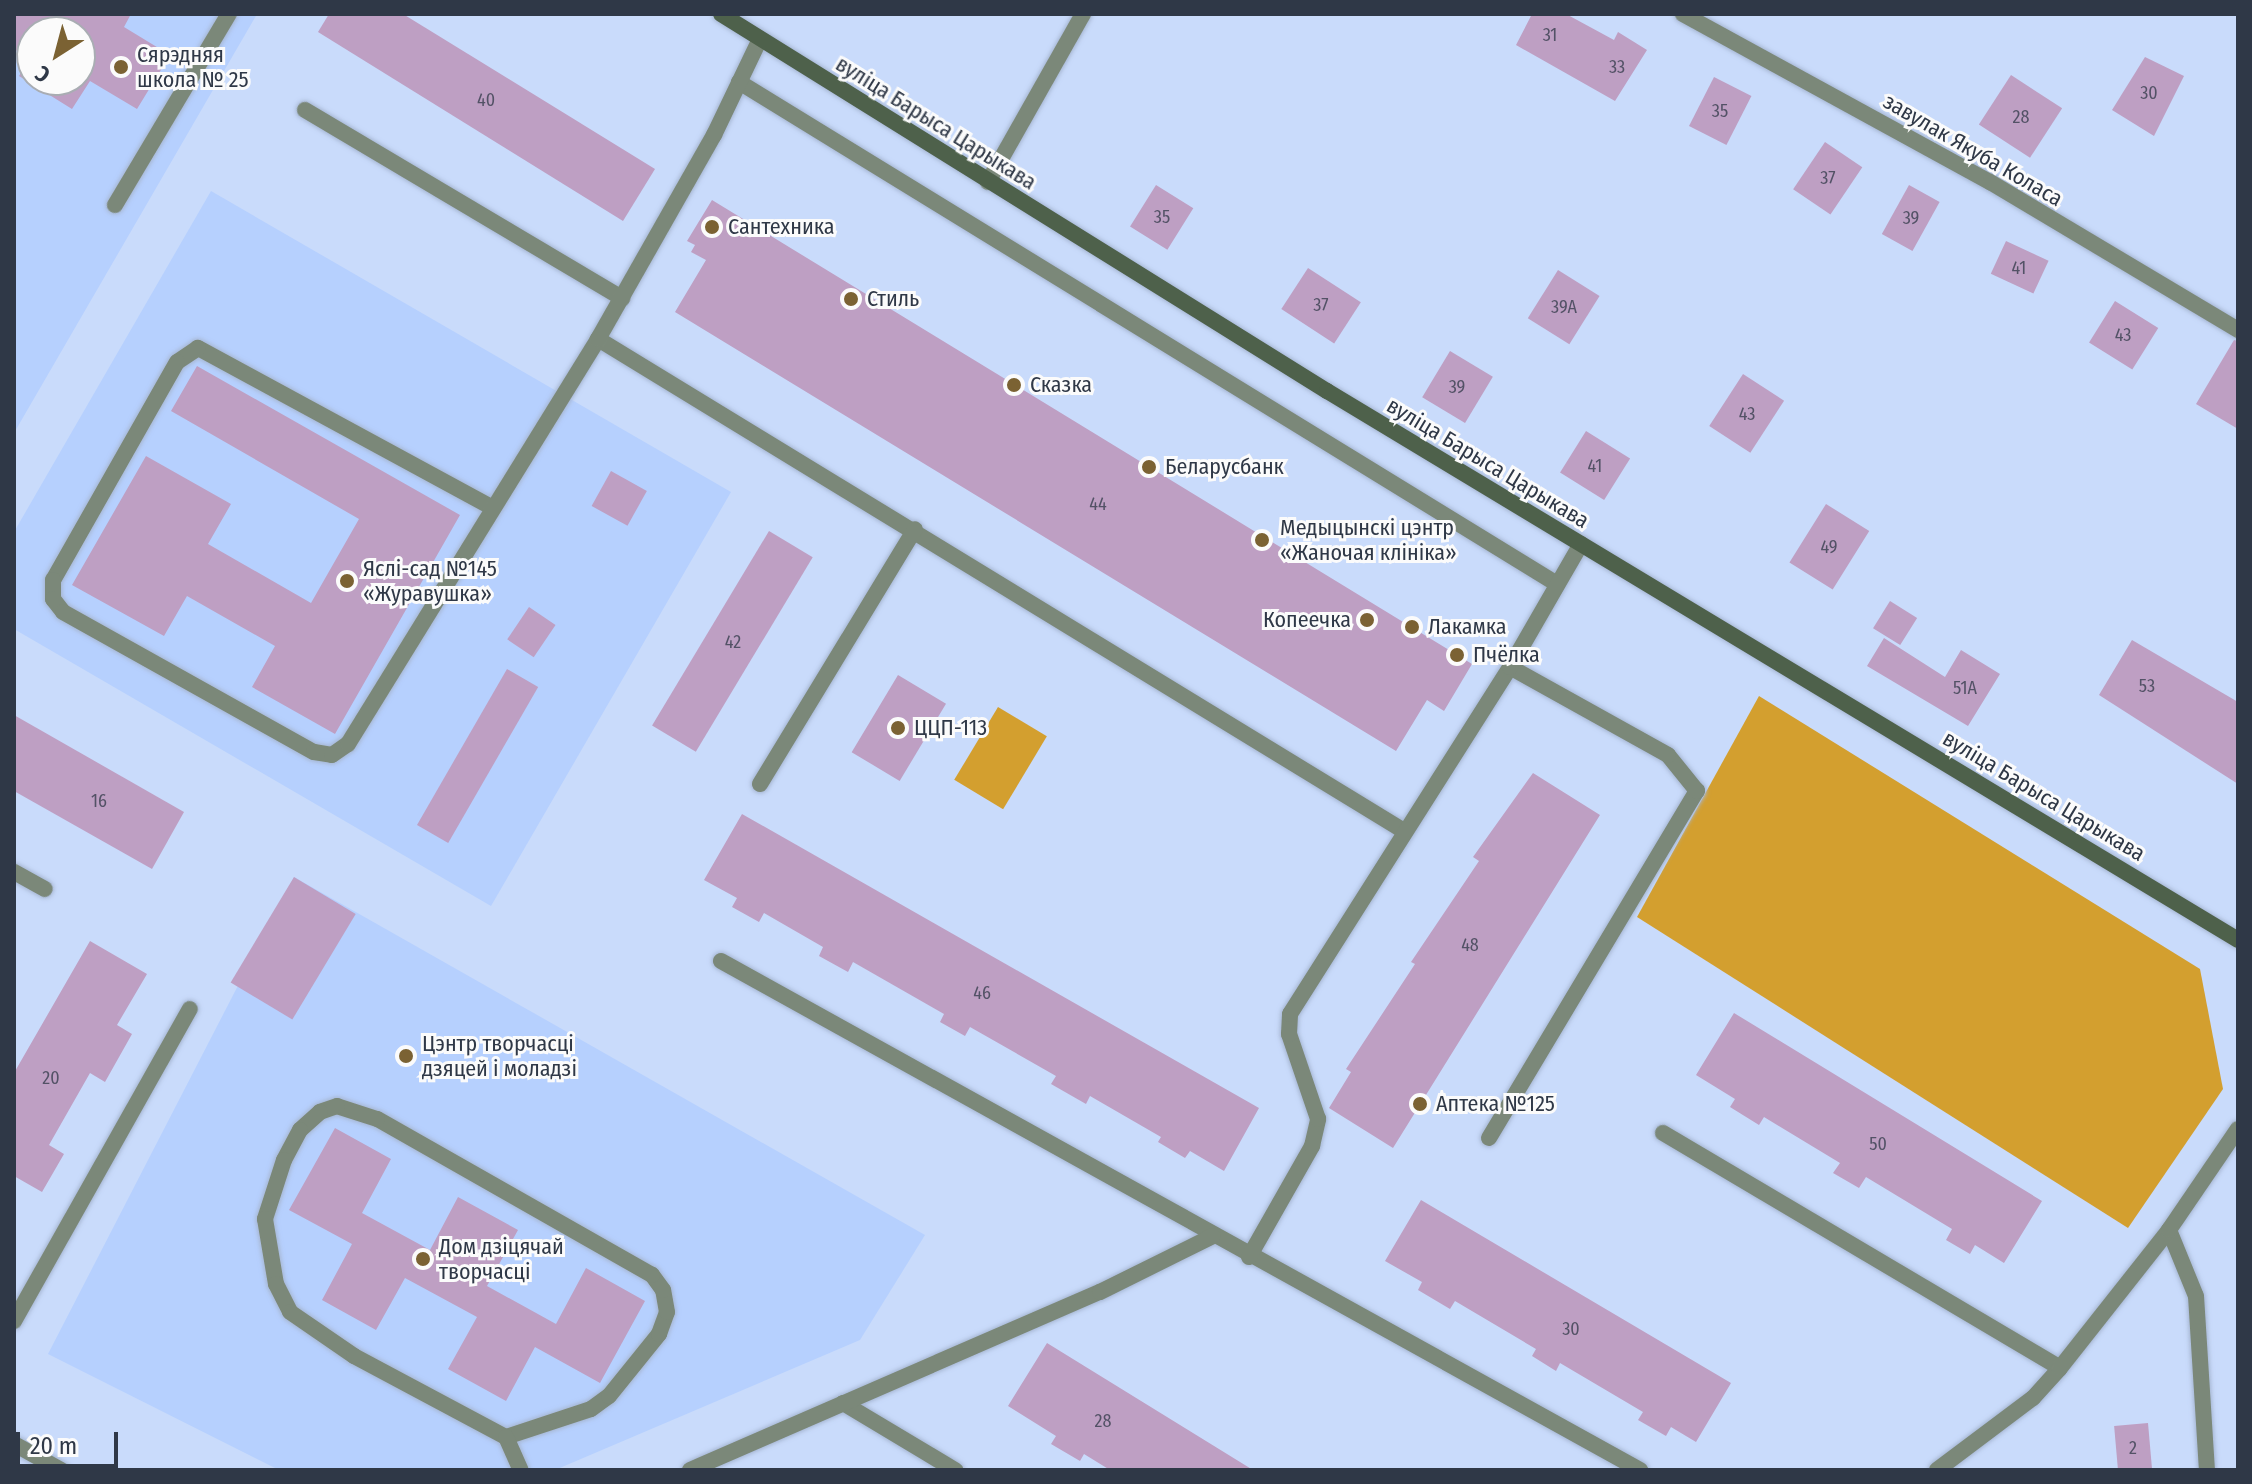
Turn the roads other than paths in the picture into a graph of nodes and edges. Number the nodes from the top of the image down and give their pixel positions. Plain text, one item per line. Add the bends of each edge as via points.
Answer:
1 (229, 14) edge
2 (721, 14) edge
3 (1083, 14) edge
4 (1683, 14) edge
5 (760, 39) junction
6 (739, 82) junction
7 (305, 110) dead end
8 (988, 182) junction
9 (115, 205) dead end
10 (622, 298) junction
11 (2238, 330) edge
12 (598, 339) junction
13 (493, 508) junction
14 (915, 529) junction
15 (1581, 544) junction
16 (1557, 584) junction
17 (1510, 667) junction
18 (760, 784) dead end
19 (1404, 831) junction
20 (14, 872) edge
21 (45, 889) dead end
22 (2238, 940) edge
23 (721, 961) dead end
24 (190, 1009) dead end
25 (2238, 1129) edge
26 (1663, 1133) dead end
27 (1489, 1138) dead end
28 (2169, 1230) junction
29 (1213, 1236) junction
30 (1249, 1257) junction
31 (14, 1321) edge
32 (2060, 1368) junction
33 (843, 1403) junction
34 (506, 1437) junction
35 (14, 1444) edge
36 (61, 1470) edge
37 (521, 1470) edge
38 (690, 1470) edge
39 (955, 1470) edge
40 (1640, 1470) edge
41 (1937, 1470) edge
42 (2207, 1470) edge

1 - 9 street
2 - 5 main road, вуліца Барыса Царыкава
3 - 8 street
4 - 11 street, завулак Якуба Коласа via 1990,182
5 - 6 street
5 - 8 main road, вуліца Барыса Царыкава
6 - 10 street
6 - 16 street
7 - 10 street
8 - 15 main road, вуліца Барыса Царыкава
10 - 12 street
12 - 13 street
12 - 14 street
13 - 13 street via 198,348 177,362 53,580 53,599 63,612 314,752 332,755 348,744
14 - 18 street
14 - 19 street
15 - 16 street
15 - 22 main road, вуліца Барыса Царыкава
16 - 17 street
17 - 19 street
17 - 27 street via 1668,755 1697,791
19 - 30 street via 1290,1014 1289,1034 1318,1119 1312,1146
20 - 21 street
23 - 29 street
24 - 31 street
25 - 28 street
26 - 32 street
28 - 32 street
28 - 42 street via 2196,1296
29 - 30 street
29 - 33 street via 1100,1292
30 - 40 street
32 - 41 street via 2023,1407
33 - 38 street
33 - 39 street
34 - 34 street via 354,1356 290,1312 276,1284 265,1219 284,1160 300,1130 320,1112 337,1106 377,1119 652,1275 663,1290 667,1312 659,1334 609,1396 591,1409
34 - 37 street
35 - 36 street

